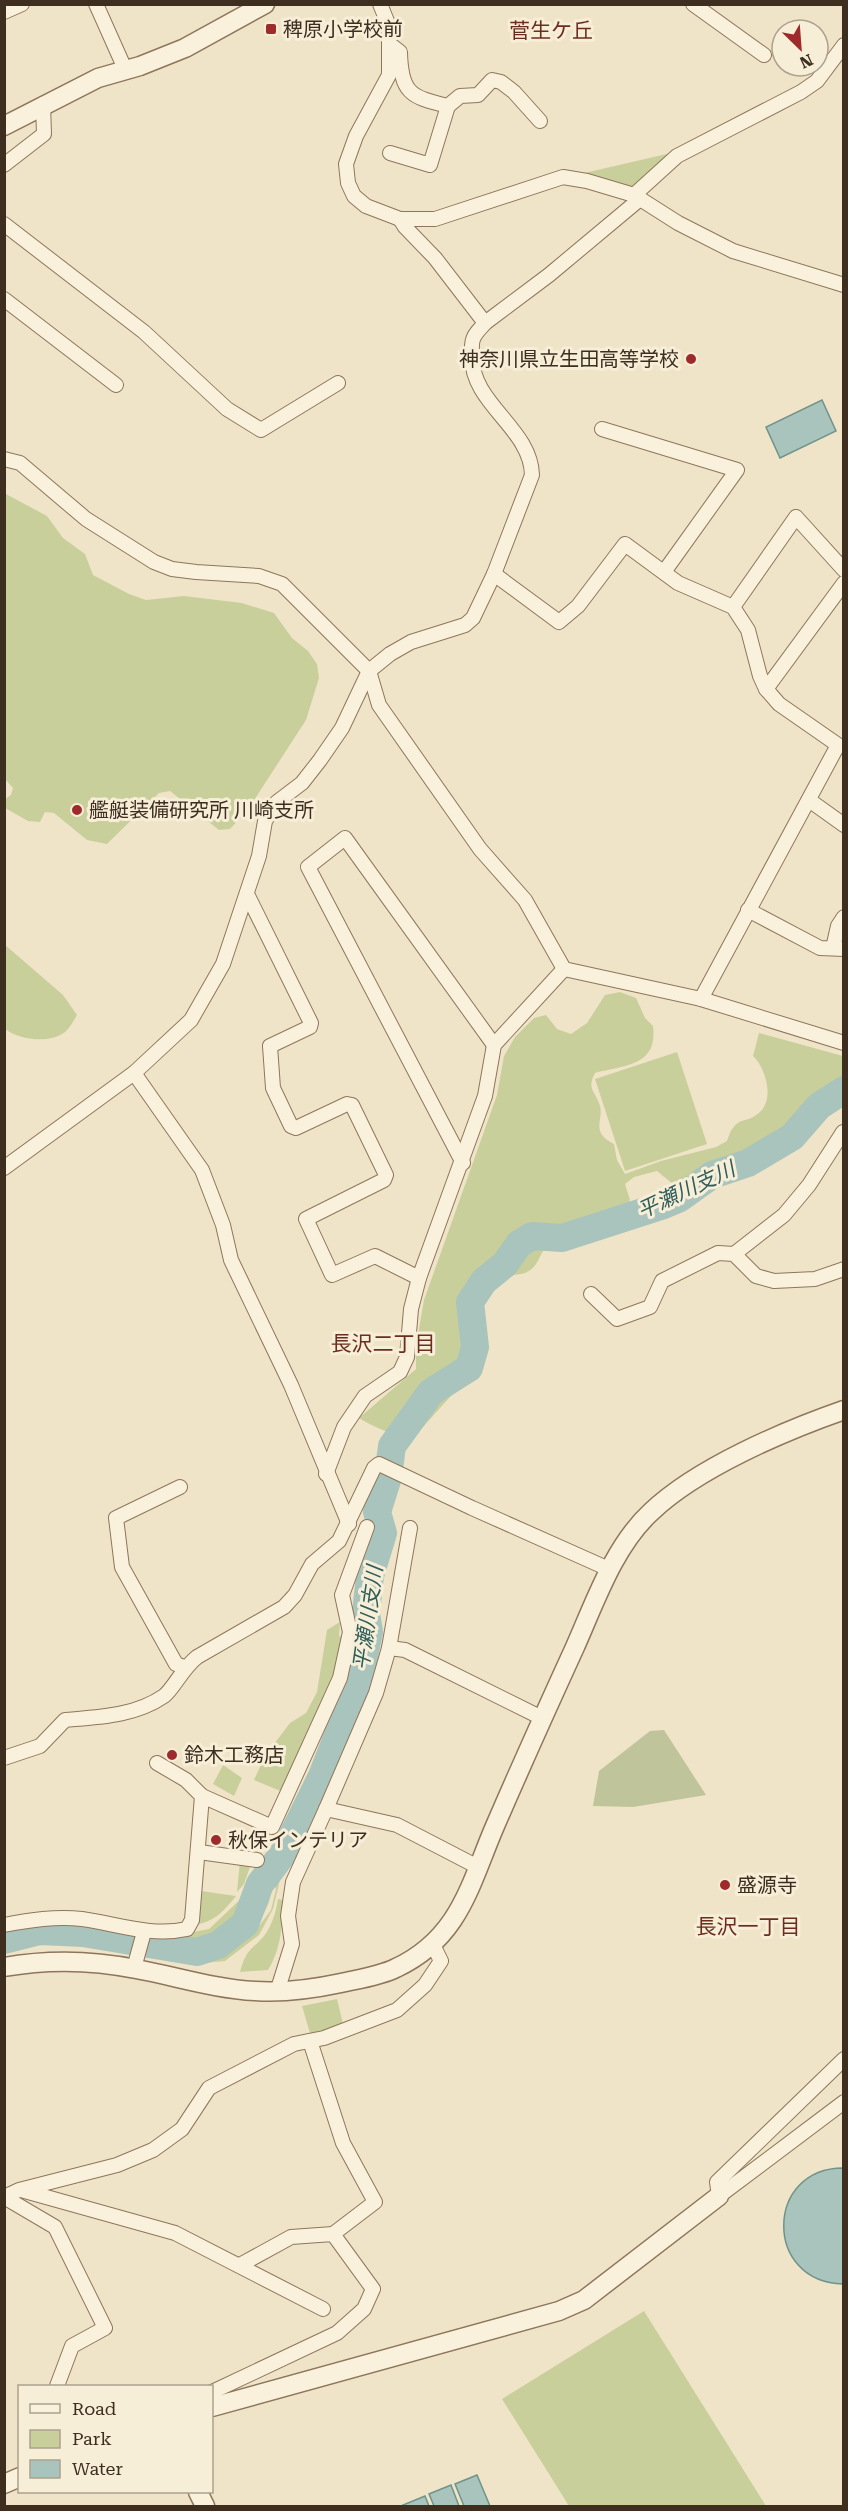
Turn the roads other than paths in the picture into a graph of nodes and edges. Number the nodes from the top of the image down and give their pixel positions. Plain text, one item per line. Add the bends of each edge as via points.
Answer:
1 (22, 4) edge
2 (96, 4) edge
3 (265, 4) edge
4 (380, 4) edge
5 (693, 4) edge
6 (4, 12) edge
7 (391, 45) junction
8 (843, 45) edge
9 (764, 56) dead end
10 (125, 69) junction
11 (43, 104) junction
12 (448, 106) junction
13 (540, 121) dead end
14 (4, 126) edge
15 (390, 153) dead end
16 (4, 165) edge
17 (637, 197) junction
18 (400, 219) junction
19 (4, 224) edge
20 (843, 285) edge
21 (4, 299) edge
22 (485, 322) junction
23 (338, 383) dead end
24 (116, 386) dead end
25 (602, 429) dead end
26 (4, 459) edge
27 (843, 570) edge
28 (664, 572) junction
29 (494, 574) junction
30 (843, 583) edge
31 (733, 607) junction
32 (369, 671) junction
33 (766, 689) junction
34 (809, 800) junction
35 (843, 825) edge
36 (247, 894) junction
37 (748, 910) junction
38 (843, 917) edge
39 (838, 949) edge
40 (564, 969) junction
41 (701, 999) junction
42 (843, 1043) edge
43 (494, 1045) junction
44 (134, 1073) junction
45 (843, 1132) edge
46 (463, 1163) junction
47 (6, 1164) edge
48 (734, 1254) junction
49 (843, 1269) edge
50 (419, 1278) junction
51 (591, 1294) dead end
52 (843, 1410) edge
53 (327, 1474) junction
54 (180, 1487) dead end
55 (349, 1524) junction
56 (367, 1527) dead end
57 (410, 1528) dead end
58 (611, 1570) junction
59 (389, 1648) junction
60 (184, 1667) junction
61 (542, 1718) junction
62 (4, 1758) edge
63 (157, 1763) dead end
64 (202, 1796) junction
65 (326, 1809) junction
66 (199, 1852) junction
67 (257, 1860) dead end
68 (478, 1867) junction
69 (4, 1925) edge
70 (143, 1934) junction
71 (432, 1943) junction
72 (136, 1960) junction
73 (4, 1967) edge
74 (277, 1992) junction
75 (310, 2041) junction
76 (843, 2059) edge
77 (843, 2102) edge
78 (19, 2190) junction
79 (719, 2196) junction
80 (4, 2197) edge
81 (333, 2234) junction
82 (240, 2265) junction
83 (322, 2309) dead end
84 (57, 2385) edge
85 (213, 2392) edge
86 (213, 2407) edge
87 (18, 2478) edge
88 (4, 2484) edge

1 - 6 street
2 - 10 street
3 - 10 street via 185,48
4 - 7 street
5 - 9 street
7 - 12 street via 400,52 400,77 409,89 424,100
7 - 18 street via 389,75 356,136 346,173 354,196 366,206
8 - 17 street via 817,81 677,156
10 - 11 street
11 - 14 street
11 - 16 street via 44,134
12 - 13 street via 460,96 478,95 492,80 514,92
12 - 15 street via 430,165
17 - 18 street via 564,177 435,219
17 - 20 street via 733,251
17 - 22 street via 549,275
18 - 22 street
19 - 23 street via 144,332 227,409 261,430
21 - 24 street
22 - 29 street via 472,339 472,369 486,398 531,461 532,475
25 - 28 street via 737,470
26 - 32 street via 20,463 86,519 154,562 172,569 260,576 282,584
27 - 31 street via 796,517
28 - 29 street via 626,544 578,606 560,622
28 - 31 street via 678,584
29 - 32 street via 473,618 465,625 411,642
30 - 33 street
31 - 33 street via 748,630
32 - 36 street via 342,728 320,760 302,783 277,802 265,821
32 - 40 street via 379,705 480,849 525,900
33 - 34 street via 779,704 838,746
34 - 35 street
34 - 37 street
36 - 44 street via 223,964 191,1020
36 - 50 street via 311,1023 270,1046 273,1088 291,1126 296,1128 352,1105 386,1175 384,1180 306,1219 332,1275 375,1256
37 - 39 street via 820,948
37 - 41 street
38 - 39 street via 838,926
40 - 41 street
40 - 43 street
41 - 42 street
43 - 46 street via 485,1096
43 - 46 street via 345,838 308,867
44 - 47 street
44 - 53 street via 202,1170 223,1225 231,1260 291,1385
45 - 48 street via 810,1185 784,1215
46 - 50 street
48 - 49 street via 756,1276 774,1281 815,1279
48 - 51 street via 718,1253 662,1281 650,1307 617,1319
50 - 53 street via 411,1309 407,1357 400,1372 366,1396 344,1426
52 - 58 street via 778,1434 682,1489 650,1513 630,1536
53 - 55 street
54 - 60 street via 116,1518 122,1567 176,1664
55 - 58 street via 379,1464
55 - 60 street via 339,1541 312,1564 284,1607
56 - 64 street via 342,1595 350,1632 340,1678 272,1827
57 - 59 street
58 - 61 street
59 - 61 street via 405,1650
59 - 65 street via 376,1693
60 - 62 street via 165,1695 118,1716 65,1720 40,1746
61 - 68 street
63 - 64 street via 186,1780
64 - 66 street
65 - 68 street via 397,1825
65 - 74 street via 293,1882 288,1916 292,1944
66 - 67 street
66 - 70 street via 192,1920 187,1929
68 - 71 street via 459,1913
69 - 70 street via 68,1918
70 - 72 street
71 - 74 street via 395,1969 333,1985
71 - 75 street via 441,1961 424,1985 397,2010
72 - 73 street via 56,1960
72 - 74 street via 209,1984
75 - 78 street via 294,2044 209,2088 182,2129 153,2150 117,2166
75 - 81 street via 343,2144 375,2202
76 - 79 street via 717,2182
77 - 79 street
78 - 80 street
78 - 82 street via 175,2233
79 - 86 street via 584,2300 560,2311
80 - 84 street via 55,2228 105,2328 72,2346
81 - 82 street via 291,2237
81 - 85 street via 373,2289 364,2309 337,2332
82 - 83 street
87 - 88 street

